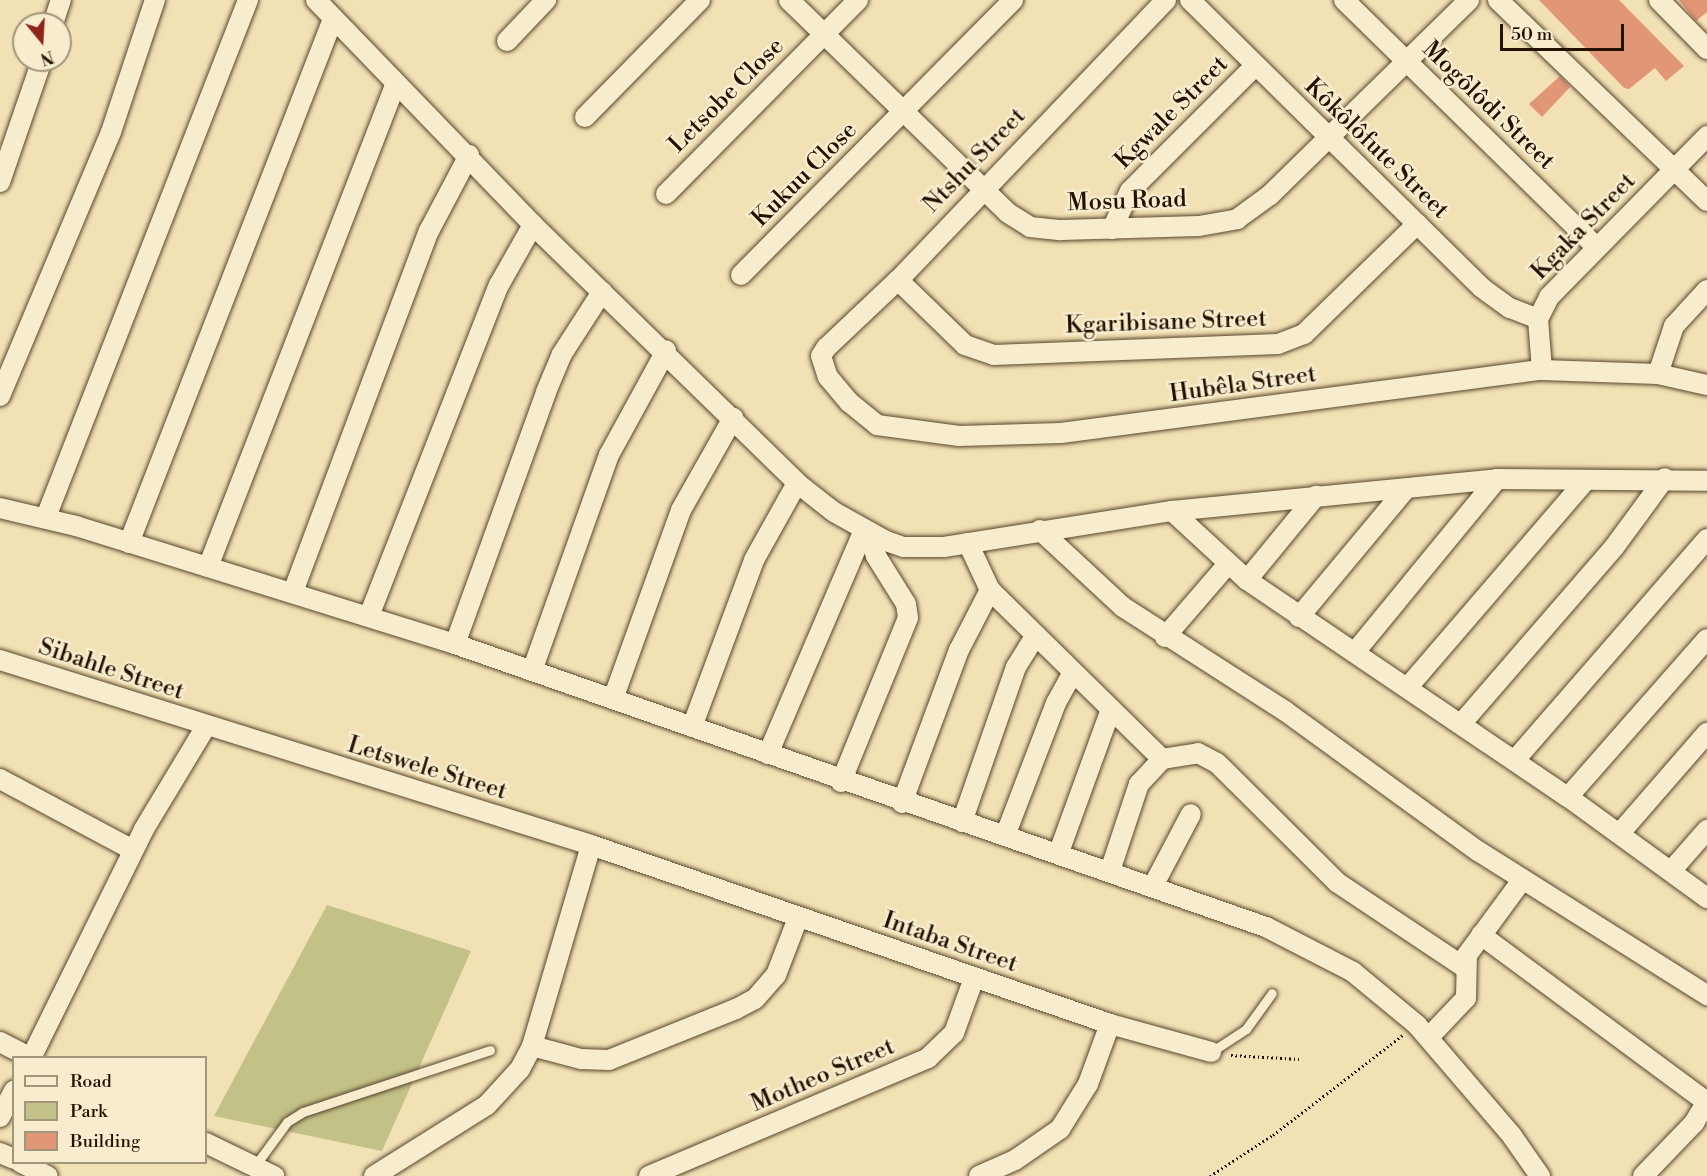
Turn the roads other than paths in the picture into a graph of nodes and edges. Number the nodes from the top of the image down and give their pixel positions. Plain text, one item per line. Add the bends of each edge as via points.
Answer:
1 (155, 0) edge
2 (248, 0) edge
3 (316, 0) edge
4 (546, 0) edge
5 (700, 0) edge
6 (789, 0) edge
7 (858, 0) edge
8 (1013, 0) edge
9 (1166, 0) edge
10 (1190, 0) edge
11 (1344, 0) edge
12 (1469, 0) edge
13 (1498, 0) edge
14 (1659, 0) edge
15 (333, 19) junction
16 (824, 34) junction
17 (507, 40) dead end
18 (1707, 49) edge
19 (1406, 62) junction
20 (1255, 66) junction
21 (38, 72) edge
22 (396, 83) junction
23 (906, 112) junction
24 (585, 117) dead end
25 (1707, 136) edge
26 (1330, 139) junction
27 (469, 155) junction
28 (1675, 170) junction
29 (0, 182) edge
30 (982, 190) junction
31 (666, 194) dead end
32 (1707, 201) edge
33 (1417, 224) junction
34 (533, 225) junction
35 (1112, 229) junction
36 (1597, 248) junction
37 (741, 275) dead end
38 (898, 280) junction
39 (1707, 290) edge
40 (602, 292) junction
41 (1538, 319) junction
42 (666, 351) junction
43 (821, 356) joint
44 (1542, 370) junction
45 (1658, 374) junction
46 (1707, 385) edge
47 (0, 396) edge
48 (733, 418) junction
49 (1665, 478) junction
50 (1497, 479) junction
51 (1586, 480) junction
52 (1707, 482) edge
53 (797, 483) junction
54 (1405, 490) junction
55 (1316, 496) junction
56 (0, 508) edge
57 (1172, 511) junction
58 (46, 517) junction
59 (1040, 530) junction
60 (867, 532) junction
61 (1707, 539) edge
62 (129, 543) junction
63 (968, 543) junction
64 (1228, 564) junction
65 (208, 567) junction
66 (1247, 580) junction
67 (990, 590) junction
68 (293, 592) junction
69 (369, 616) junction
70 (1299, 617) junction
71 (1166, 637) junction
72 (1034, 638) junction
73 (1707, 639) edge
74 (455, 644) junction
75 (1355, 652) junction
76 (0, 660) edge
77 (532, 671) junction
78 (1072, 674) junction
79 (1408, 687) junction
80 (613, 699) junction
81 (1111, 709) junction
82 (1461, 723) junction
83 (692, 727) junction
84 (205, 728) junction
85 (1707, 733) edge
86 (768, 754) junction
87 (1162, 759) junction
88 (1515, 760) junction
89 (0, 779) edge
90 (841, 782) junction
91 (1568, 797) junction
92 (902, 803) junction
93 (1191, 814) dead end
94 (962, 822) junction
95 (1707, 830) edge
96 (1620, 833) junction
97 (1005, 836) junction
98 (591, 845) junction
99 (133, 850) junction
100 (1059, 852) junction
101 (1110, 871) junction
102 (1671, 871) junction
103 (1522, 880) junction
104 (1154, 886) junction
105 (1707, 897) edge
106 (798, 918) junction
107 (1481, 935) junction
108 (1464, 967) junction
109 (974, 978) junction
110 (1272, 993) dead end
111 (1707, 995) edge
112 (1110, 1024) junction
113 (1423, 1031) junction
114 (0, 1042) edge
115 (532, 1046) junction
116 (490, 1050) dead end
117 (1211, 1052) joint
118 (29, 1056) edge
119 (31, 1056) edge
120 (12, 1095) edge
121 (1707, 1101) edge
122 (0, 1117) edge
123 (207, 1144) edge
124 (24, 1164) edge
125 (254, 1167) junction
126 (48, 1176) edge
127 (274, 1176) edge
128 (374, 1176) edge
129 (649, 1176) edge
130 (979, 1176) edge
131 (1540, 1176) edge
132 (1643, 1176) edge

1 - 47 street via 111,132
2 - 58 street
3 - 15 street
4 - 17 street
5 - 24 street
6 - 16 street, Mosu Road
7 - 16 street, Letsobe Close
8 - 23 street, Kukuu Close
9 - 30 street, Ntshu Street
10 - 20 street, Kôkôlôfute Street
11 - 19 street, Mogôlôdi Street
12 - 19 street, Mosu Road
13 - 28 street
14 - 18 street
15 - 22 street
15 - 62 street
16 - 23 street, Mosu Road
16 - 31 street, Letsobe Close
19 - 26 street, Mosu Road
19 - 36 street, Mogôlôdi Street
20 - 26 street, Kôkôlôfute Street
20 - 35 street, Kgwale Street via 1130,191
21 - 29 street
22 - 27 street
22 - 65 street
23 - 30 street, Mosu Road
23 - 37 street, Kukuu Close
25 - 28 street, Kgaka Street
26 - 33 street, Kôkôlôfute Street
26 - 35 street, Mosu Road via 1270,195 1237,219
27 - 34 street
27 - 68 street via 429,231
28 - 32 street
28 - 36 street, Kgaka Street
30 - 35 street, Mosu Road via 1030,227
30 - 38 street, Ntshu Street
33 - 38 street, Kgaribisane Street via 1304,334 1278,345 994,355 965,345
33 - 41 street, Kôkôlôfute Street via 1495,299
34 - 40 street
34 - 69 street via 499,285
36 - 41 street, Kgaka Street via 1549,297
38 - 43 street, Ntshu Street
39 - 45 street via 1674,326
40 - 42 street
40 - 74 street via 562,354 546,392
41 - 44 street, Kgaka Street
42 - 48 street
42 - 77 street via 609,455
43 - 44 street, Hubêla Street via 836,388 877,424 959,436 1115,429
44 - 45 street, Hubêla Street
45 - 46 street, Hubêla Street
48 - 53 street
48 - 80 street via 681,510
49 - 51 street
49 - 52 street
49 - 82 street via 1627,532
50 - 51 street
50 - 54 street
50 - 75 street
51 - 79 street
53 - 60 street
53 - 83 street via 754,560
54 - 55 street
54 - 70 street
55 - 57 street
55 - 66 street
56 - 58 street
57 - 59 street
57 - 64 street
58 - 62 street
59 - 63 street
59 - 71 street via 1088,579
60 - 63 street via 903,547
60 - 86 street
60 - 90 street via 876,556 906,604 908,618
61 - 88 street
62 - 65 street
63 - 67 street
64 - 66 street
64 - 71 street
65 - 68 street
66 - 70 street
67 - 72 street
67 - 92 street via 959,650
68 - 69 street
69 - 74 street
70 - 75 street
71 - 103 street via 1285,711
72 - 78 street
72 - 94 street via 1016,667
73 - 91 street
74 - 77 street
75 - 79 street
76 - 84 street, Sibahle Street
77 - 80 street
78 - 81 street
78 - 97 street via 1056,704
79 - 82 street
80 - 83 street
81 - 87 street
81 - 100 street
82 - 88 street
83 - 86 street
84 - 98 street, Letswele Street
84 - 99 street
85 - 96 street
86 - 90 street
87 - 101 street via 1139,784
87 - 108 street via 1198,753 1217,763 1338,883
88 - 91 street
89 - 99 street
90 - 92 street
91 - 96 street
92 - 94 street
93 - 104 street
94 - 97 street
95 - 102 street
96 - 102 street
97 - 100 street
98 - 106 street, Intaba Street
98 - 115 street
99 - 119 street
100 - 101 street
101 - 104 street
102 - 105 street
103 - 107 street
103 - 111 street
104 - 113 street via 1317,950 1381,993
106 - 109 street, Intaba Street
106 - 115 street via 772,982 755,999 736,1009 609,1060 581,1059
107 - 108 street
107 - 121 street
108 - 113 street via 1466,998
109 - 112 street, Intaba Street
109 - 129 street, Motheo Street via 954,1033 928,1058
110 - 117 lane via 1246,1029
112 - 117 street, Intaba Street
112 - 130 street via 1088,1084 1060,1129 1024,1155
113 - 131 street
114 - 118 street
115 - 128 street via 505,1090 487,1106
116 - 125 lane via 303,1112 287,1122
120 - 122 street
121 - 132 street via 1694,1123
123 - 125 street
124 - 126 street
125 - 127 street

